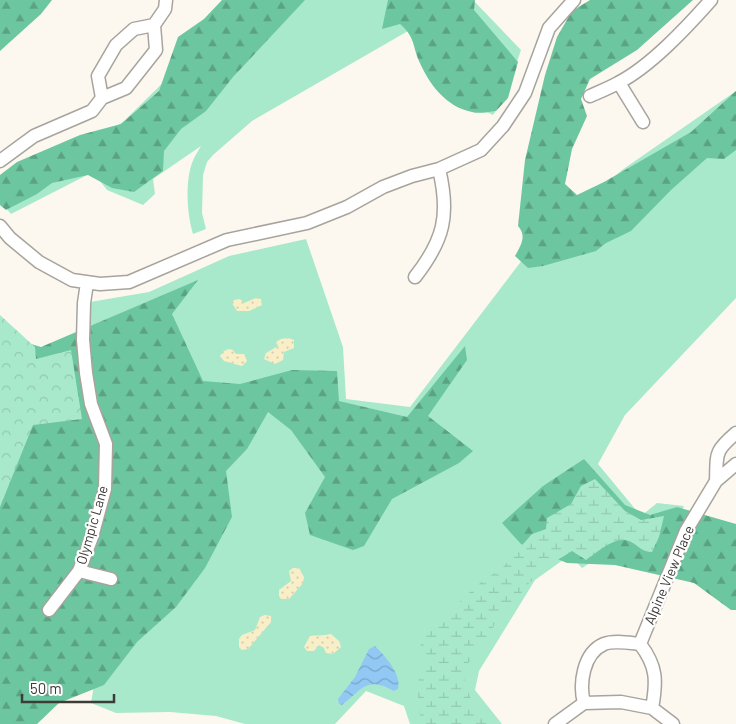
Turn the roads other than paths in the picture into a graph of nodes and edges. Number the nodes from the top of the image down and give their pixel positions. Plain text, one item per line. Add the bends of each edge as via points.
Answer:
1 (166, 0) edge
2 (574, 0) edge
3 (712, 0) edge
4 (154, 25) junction
5 (619, 83) junction
6 (590, 96) dead end
7 (102, 98) junction
8 (643, 122) dead end
9 (0, 161) edge
10 (439, 169) junction
11 (0, 226) edge
12 (415, 277) dead end
13 (87, 283) junction
14 (736, 433) edge
15 (736, 464) edge
16 (716, 481) junction
17 (79, 571) junction
18 (111, 579) dead end
19 (49, 610) dead end
20 (640, 644) junction
21 (584, 704) junction
22 (652, 708) junction
23 (555, 724) edge
24 (673, 724) edge

1 - 4 street via 165,9
2 - 10 street via 548,28 525,93 503,126 481,150
3 - 5 street via 665,47
4 - 7 street via 156,50 126,88
4 - 7 street via 134,29 116,45 98,76
5 - 6 street
5 - 8 street
7 - 9 street via 92,111 34,136
10 - 12 street via 445,198 444,222 430,257
10 - 13 street via 383,187 348,207 307,223 228,240 129,282
11 - 13 street via 39,262 72,280
13 - 17 street, Olympic Lane via 84,303 86,373 91,404 106,444 106,470 103,499
14 - 16 street, Alpine View Place via 719,448
15 - 16 street, Alpine View Place
16 - 20 street, Alpine View Place via 686,531
17 - 18 street
17 - 19 street, Olympic Lane
20 - 21 street via 604,644 590,656 581,693
20 - 22 street via 654,668 656,686
21 - 22 street via 622,702
21 - 23 street
22 - 24 street

